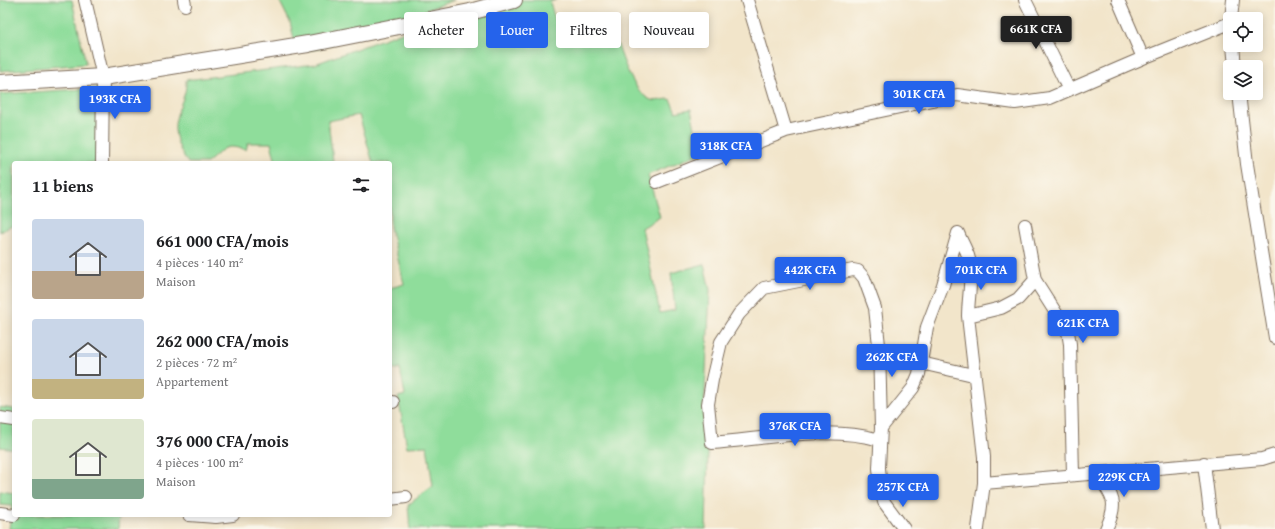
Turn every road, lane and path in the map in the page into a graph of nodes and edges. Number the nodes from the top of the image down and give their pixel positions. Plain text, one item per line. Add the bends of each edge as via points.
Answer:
1 (85, 0) edge
2 (514, 0) edge
3 (748, 0) edge
4 (1025, 0) edge
5 (1118, 0) edge
6 (1233, 0) edge
7 (1232, 12) edge
8 (1223, 27) edge
9 (1143, 58) junction
10 (103, 77) junction
11 (0, 83) edge
12 (1069, 90) junction
13 (1240, 100) edge
14 (786, 131) junction
15 (102, 161) edge
16 (657, 182) dead end
17 (1025, 225) dead end
18 (1035, 280) junction
19 (968, 316) junction
20 (1275, 338) edge
21 (921, 363) junction
22 (974, 374) junction
23 (0, 418) edge
24 (12, 420) edge
25 (881, 434) junction
26 (1275, 455) edge
27 (1204, 463) junction
28 (1096, 473) junction
29 (1073, 475) junction
30 (984, 483) junction
31 (406, 497) dead end
32 (392, 499) edge
33 (0, 513) edge
34 (12, 515) edge
35 (200, 517) edge
36 (226, 517) edge
37 (216, 520) edge
38 (904, 529) edge
39 (978, 529) edge
40 (1106, 529) edge
41 (1212, 529) edge

1 - 10 street
2 - 10 street via 470,12 308,44
3 - 14 street
4 - 12 street
5 - 9 street
6 - 7 street
8 - 9 street
9 - 12 street
10 - 11 street
10 - 15 street
12 - 14 street via 1050,98 1015,103 957,95
13 - 20 street via 1247,164
14 - 16 street
17 - 18 street
18 - 19 street via 1018,299 1001,308
18 - 29 street via 1068,332
19 - 21 street via 969,259 958,233 927,327
19 - 22 street
21 - 22 street
21 - 25 street via 913,388
22 - 30 street via 984,457
23 - 24 street
25 - 25 street via 879,345 875,308 861,274 853,270 764,288 739,314 721,342 708,404 712,443 791,435
25 - 38 street via 880,468 884,502
26 - 27 street via 1262,459
27 - 28 street
27 - 41 street
28 - 29 street
28 - 40 street via 1113,503 1113,514
29 - 30 street
30 - 39 street
31 - 32 street
33 - 34 street
35 - 37 street
36 - 37 street

